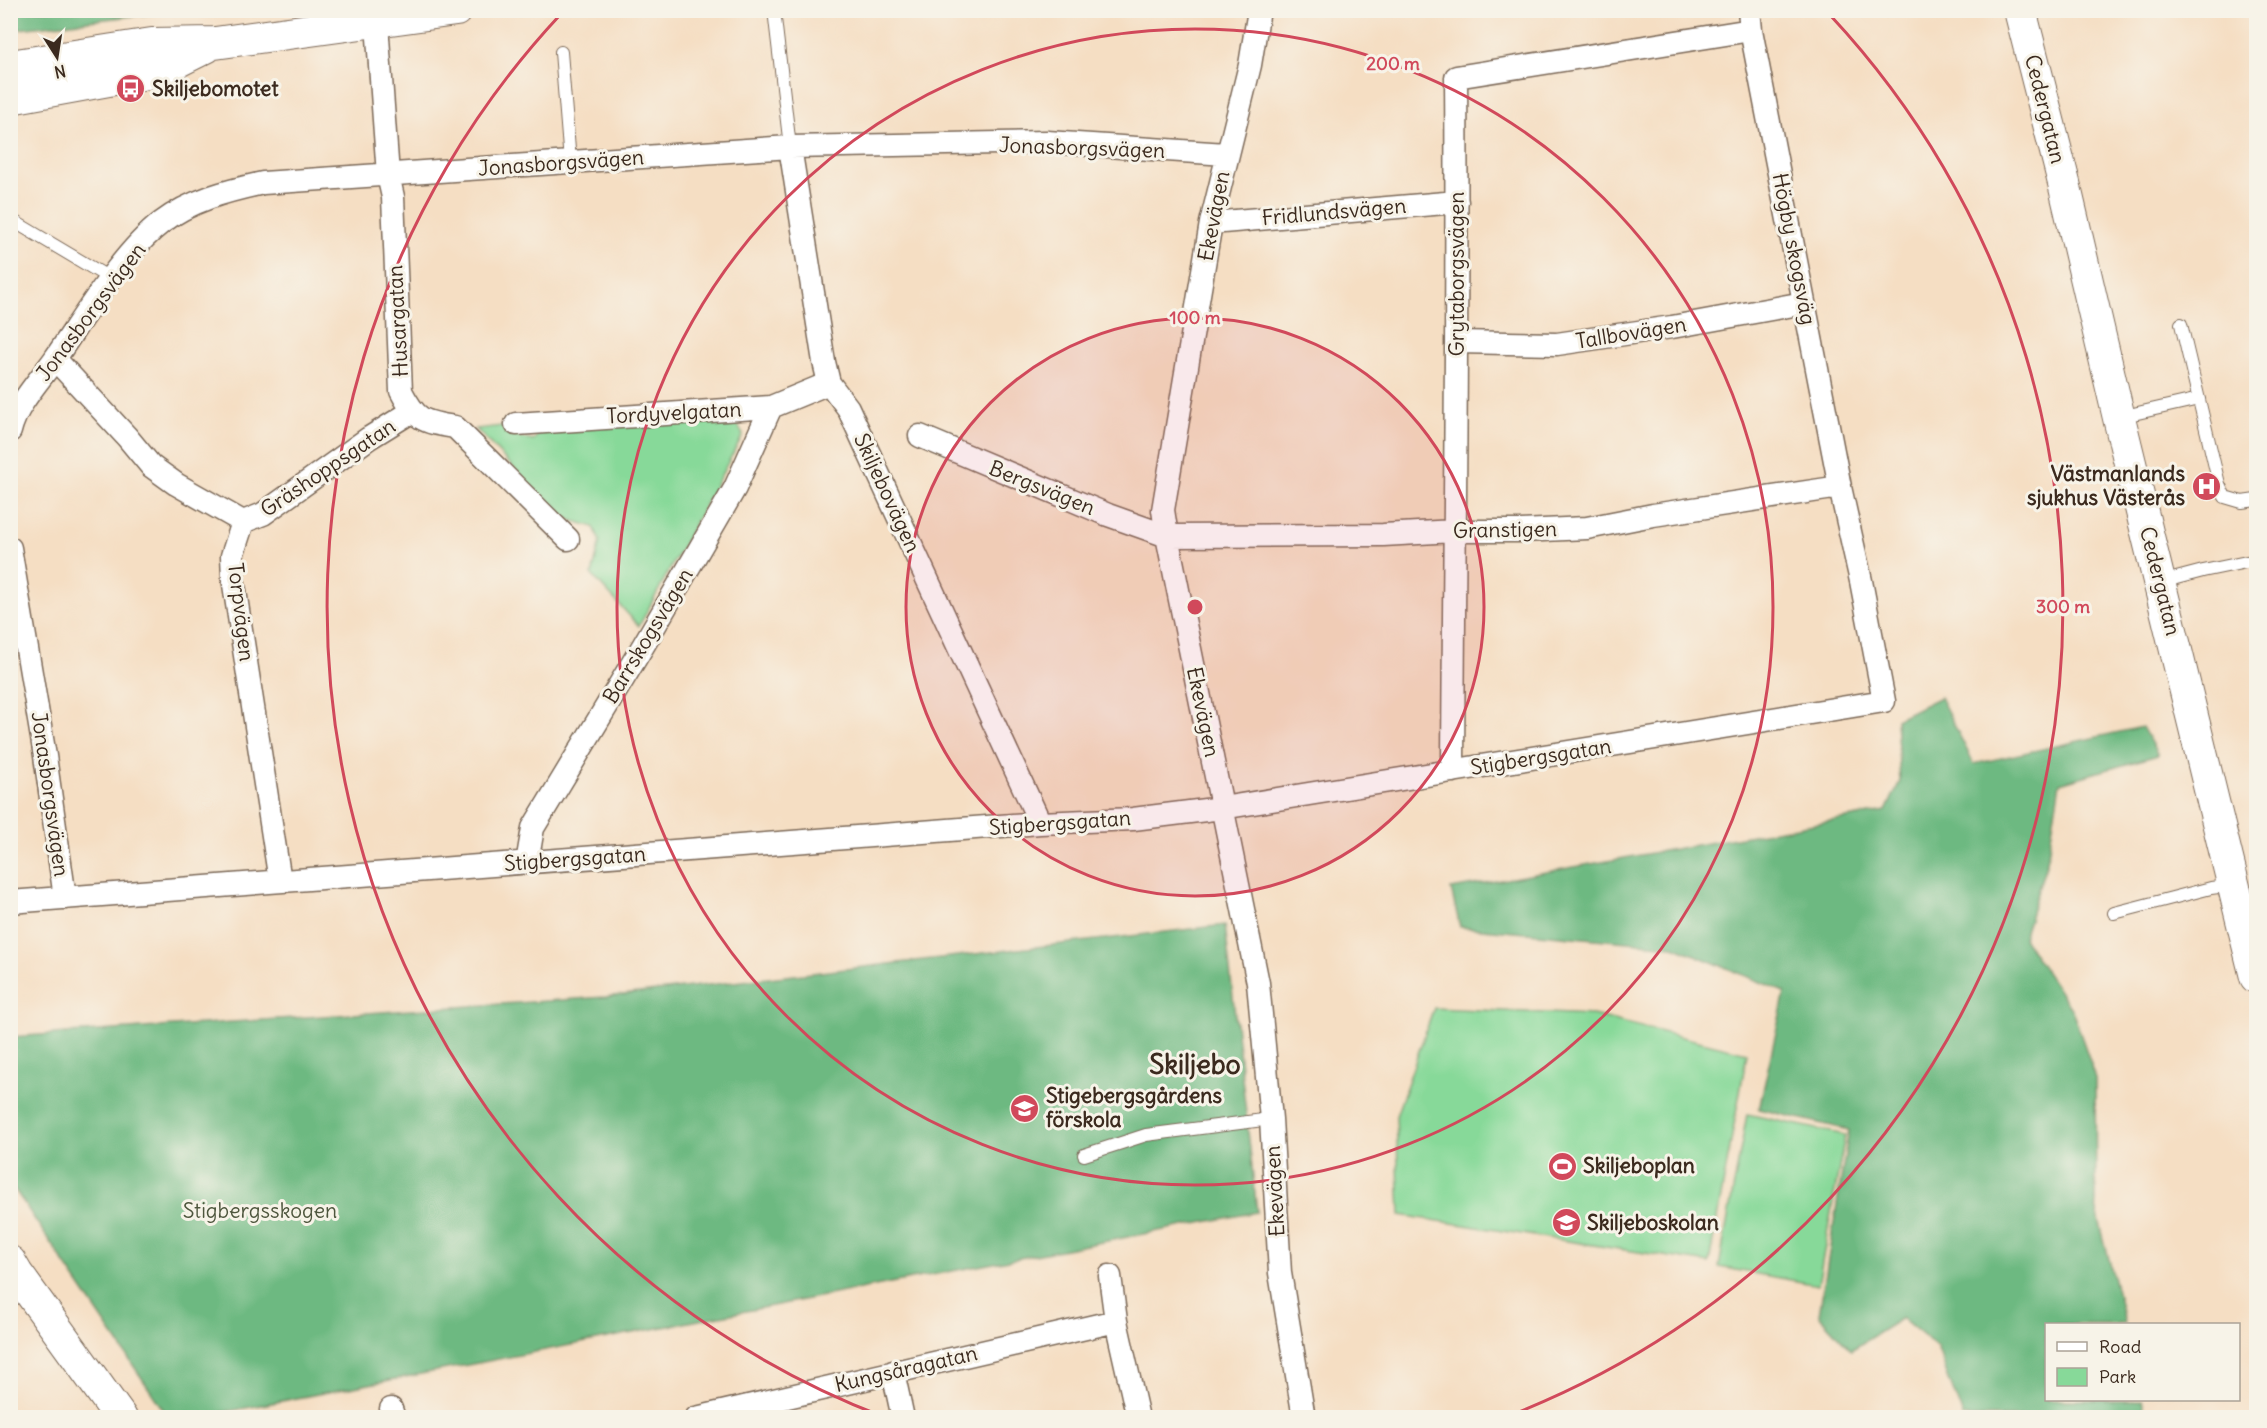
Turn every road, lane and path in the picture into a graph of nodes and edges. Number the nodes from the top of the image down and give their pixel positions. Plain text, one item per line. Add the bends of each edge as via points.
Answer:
1 (456, 10) edge
2 (774, 10) edge
3 (1259, 10) edge
4 (2020, 10) edge
5 (376, 17) edge
6 (1750, 20) edge
7 (214, 43) junction
8 (561, 52) dead end
9 (12, 65) edge
10 (10, 98) edge
11 (790, 147) junction
12 (1226, 154) junction
13 (570, 162) junction
14 (388, 175) junction
15 (1457, 202) junction
16 (10, 219) edge
17 (1210, 223) junction
18 (111, 279) junction
19 (1804, 303) junction
20 (2181, 324) dead end
21 (1457, 342) junction
22 (55, 359) junction
23 (829, 383) junction
24 (2199, 399) junction
25 (771, 407) junction
26 (411, 412) junction
27 (2119, 418) junction
28 (516, 423) dead end
29 (10, 431) edge
30 (920, 436) dead end
31 (1840, 487) junction
32 (2256, 500) edge
33 (243, 522) junction
34 (1454, 531) junction
35 (1167, 536) junction
36 (568, 539) dead end
37 (10, 548) edge
38 (2256, 560) edge
39 (2160, 583) junction
40 (1453, 771) junction
41 (1222, 808) junction
42 (1040, 823) junction
43 (527, 863) junction
44 (280, 881) junction
45 (2235, 885) junction
46 (65, 898) junction
47 (10, 902) edge
48 (2114, 913) dead end
49 (2256, 977) edge
50 (1271, 1119) junction
51 (1084, 1155) dead end
52 (13, 1271) edge
53 (1110, 1276) dead end
54 (1116, 1320) junction
55 (892, 1372) junction
56 (121, 1418) edge
57 (696, 1418) edge
58 (903, 1418) edge
59 (1138, 1418) edge
60 (1304, 1418) edge

1 - 5 street
2 - 11 lane
3 - 12 street, Ekevägen via 1250,64
4 - 27 street, Cedergatan
5 - 7 street
5 - 14 street, Husargatan
6 - 15 street, Grytaborgsvägen via 1456,77
6 - 19 street, Högby skogsväg
7 - 9 street via 152,44
7 - 10 street via 158,71
8 - 13 lane
11 - 12 street, Jonasborgsvägen via 1047,142
11 - 13 street, Jonasborgsvägen
11 - 23 street, Skiljebovägen
12 - 17 street, Ekevägen
13 - 14 street, Jonasborgsvägen
14 - 18 street, Jonasborgsvägen via 263,183 207,198 160,224
14 - 26 street, Husargatan via 393,196 401,390
15 - 17 street, Fridlundsvägen
15 - 21 street, Grytaborgsvägen
16 - 18 lane
17 - 35 street, Ekevägen via 1163,510
18 - 22 street, Jonasborgsvägen
19 - 21 street, Tallbovägen via 1557,344
19 - 31 street, Högby skogsväg
20 - 24 lane
21 - 34 street, Grytaborgsvägen
22 - 29 street, Jonasborgsvägen
22 - 33 street via 151,466
23 - 25 street, Tordyvelgatan
23 - 42 street, Skiljebovägen via 848,408
24 - 27 lane
24 - 32 lane via 2225,497 2242,502
25 - 28 street, Tordyvelgatan
25 - 43 street, Barrskogsvägen via 735,488 533,828
26 - 33 street, Gräshoppsgatan via 263,514
26 - 36 street via 431,423 455,427
27 - 39 street, Cedergatan
30 - 35 street, Bergsvägen
31 - 34 street, Granstigen via 1587,528
31 - 40 street, Stigbergsgatan via 1884,701
33 - 44 street, Torpvägen via 232,556 233,578
34 - 35 street, Granstigen via 1383,536
34 - 40 street, Grytaborgsvägen
35 - 41 street, Ekevägen
37 - 46 street, Jonasborgsvägen
38 - 39 lane
39 - 45 street, Cedergatan
40 - 41 street, Stigbergsgatan
41 - 42 street, Stigbergsgatan via 1133,819
41 - 50 street, Ekevägen via 1258,983
42 - 43 street, Stigbergsgatan
43 - 44 street, Stigbergsgatan
44 - 46 street, Stigbergsgatan
45 - 48 lane
45 - 49 street, Cedergatan
46 - 47 street, Stigbergsgatan
50 - 51 lane via 1146,1135
50 - 60 street, Ekevägen via 1280,1273
52 - 56 street
53 - 54 street
54 - 55 street, Kungsåragatan
54 - 59 street
55 - 57 street, Kungsåragatan
55 - 58 street

